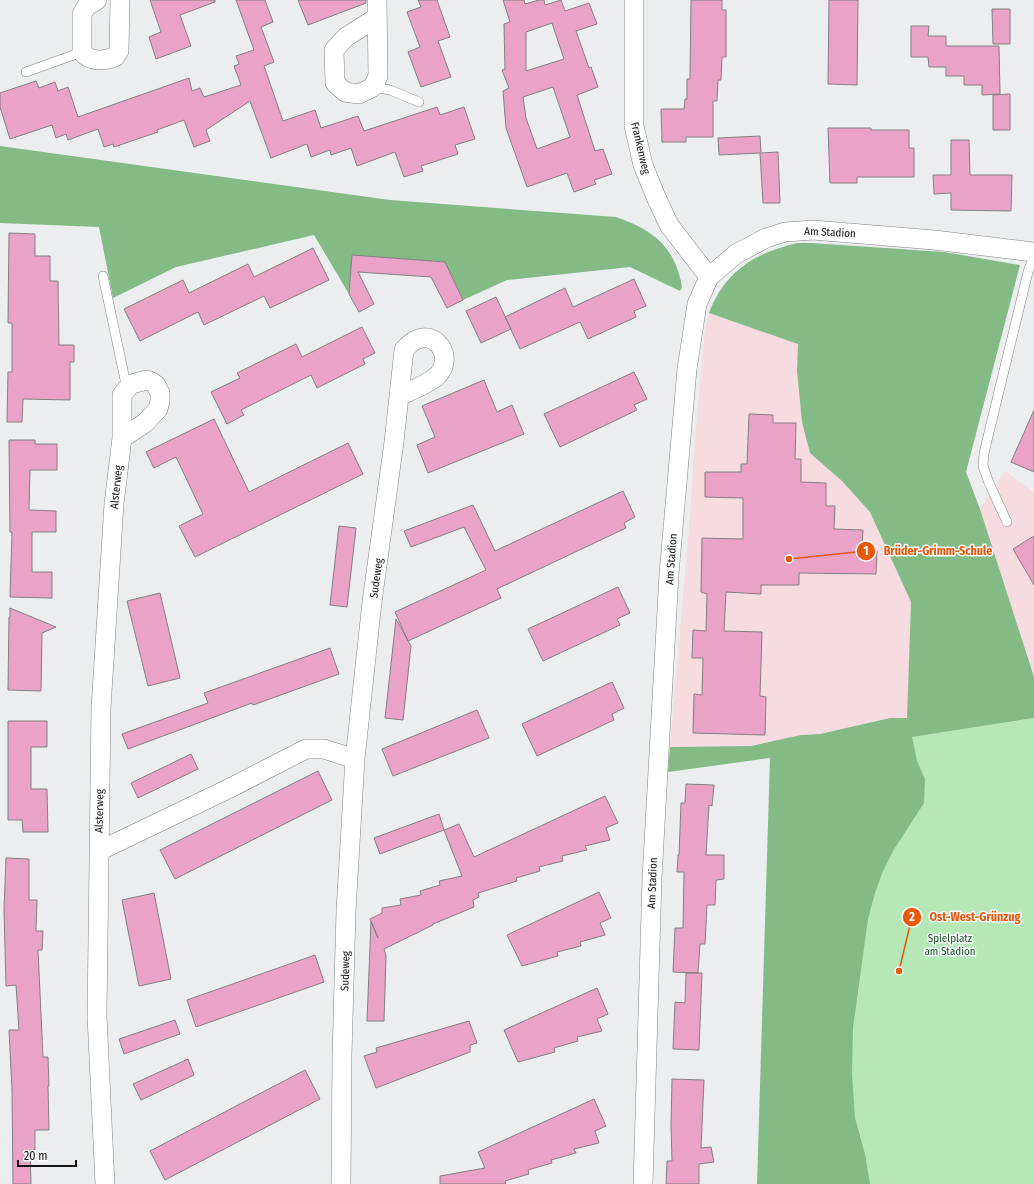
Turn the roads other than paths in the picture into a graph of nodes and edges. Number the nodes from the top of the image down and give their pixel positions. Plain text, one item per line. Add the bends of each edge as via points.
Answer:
1 (97, 0) edge
2 (120, 0) edge
3 (634, 0) edge
4 (376, 9) edge
5 (82, 52) junction
6 (26, 72) dead end
7 (373, 88) junction
8 (419, 102) dead end
9 (1034, 252) edge
10 (1034, 255) edge
11 (103, 276) dead end
12 (709, 277) junction
13 (127, 389) junction
14 (399, 396) dead end
15 (122, 438) junction
16 (1007, 522) dead end
17 (355, 759) junction
18 (99, 851) junction
19 (105, 1184) edge
20 (341, 1184) edge
21 (643, 1184) edge

1 - 5 street via 86,7 82,14
2 - 5 street via 119,51 115,57 99,61 85,56
3 - 12 street, Frankenweg via 634,126 643,166 669,225
4 - 7 street via 378,76
4 - 7 street via 334,50 335,83 344,92 359,94
5 - 6 lane
7 - 8 lane via 390,90
9 - 12 street, Am Stadion via 934,240 805,230 785,232 766,238 736,254
10 - 16 lane via 984,453 983,466
11 - 13 lane
12 - 21 street, Am Stadion via 697,304 687,369 669,574 652,878
13 - 15 street, Alsterweg via 122,395
13 - 15 street via 135,383 147,380 156,385 160,401 158,409 145,423
14 - 17 street, Sudeweg via 372,602
15 - 18 street, Alsterweg via 114,504 101,708
17 - 18 street via 324,749 306,749
17 - 20 street, Sudeweg via 346,911
18 - 19 street, Alsterweg via 97,1016

